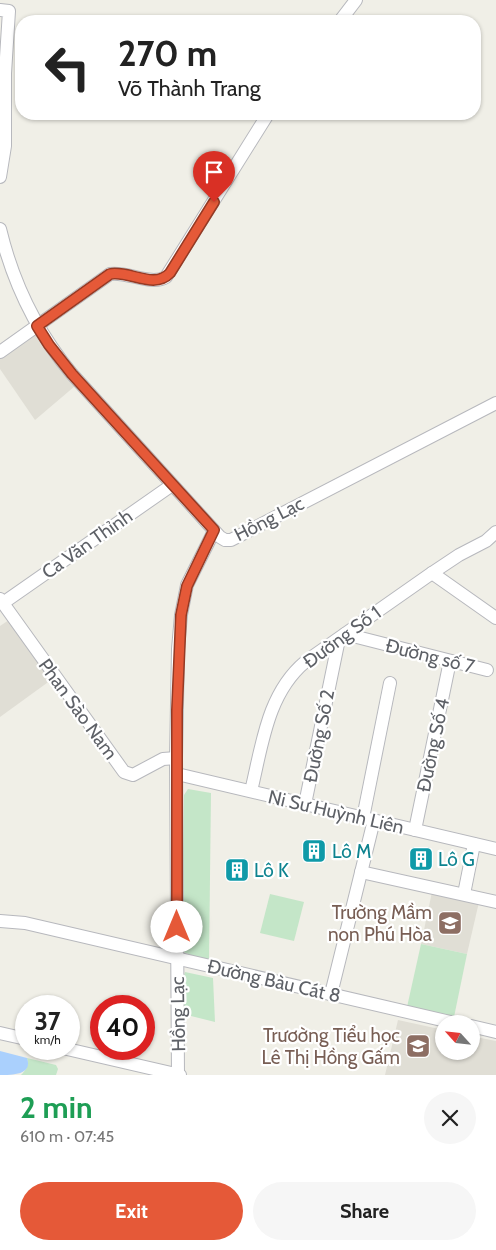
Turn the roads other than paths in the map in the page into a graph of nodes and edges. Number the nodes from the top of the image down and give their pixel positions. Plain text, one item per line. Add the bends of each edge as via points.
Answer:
1 (356, 0) edge
2 (0, 10) edge
3 (345, 15) edge
4 (264, 120) edge
5 (0, 177) edge
6 (0, 229) edge
7 (4, 263) edge
8 (37, 326) junction
9 (0, 352) edge
10 (496, 402) edge
11 (172, 485) junction
12 (214, 530) junction
13 (496, 532) edge
14 (432, 572) junction
15 (3, 608) edge
16 (496, 618) edge
17 (342, 637) junction
18 (450, 661) junction
19 (487, 670) dead end
20 (390, 683) dead end
21 (176, 758) junction
22 (177, 774) junction
23 (251, 792) junction
24 (305, 804) junction
25 (368, 819) junction
26 (415, 830) junction
27 (474, 844) junction
28 (496, 849) edge
29 (361, 872) junction
30 (464, 894) junction
31 (496, 902) edge
32 (0, 921) edge
33 (177, 958) junction
34 (331, 994) junction
35 (435, 1018) edge
36 (480, 1028) edge
37 (496, 1032) edge
38 (0, 1033) edge
39 (15, 1036) edge
40 (80, 1052) edge
41 (179, 1075) edge

1 - 3 street
2 - 5 street via 9,11 5,146
4 - 8 street via 168,276 156,281 110,274
6 - 7 street
7 - 8 street
8 - 9 street
8 - 11 street via 72,374
10 - 12 street, Hồng Lạc via 231,540 223,540
11 - 12 street
11 - 15 street, Ca Văn Thỉnh
12 - 21 street, Hồng Lạc via 193,571 182,604
13 - 14 street, Đường Số 1
14 - 16 street
14 - 17 street, Đường Số 1
15 - 21 street, Phan Sào Nam via 123,771 133,775 162,759
17 - 18 street, Đường số 7
17 - 23 street, Đường Số 1 via 300,666 280,690 270,712
17 - 24 street, Đường Số 2
18 - 19 street, Đường số 7
18 - 26 street, Đường Số 4
20 - 25 street
21 - 22 street, Hồng Lạc
22 - 23 street, Ni Sư Huỳnh Liên
22 - 33 street, Hồng Lạc
23 - 24 street, Ni Sư Huỳnh Liên
24 - 25 street, Ni Sư Huỳnh Liên
25 - 26 street, Ni Sư Huỳnh Liên
25 - 29 street
26 - 27 street, Ni Sư Huỳnh Liên
27 - 28 street, Ni Sư Huỳnh Liên
27 - 30 street
29 - 30 street
29 - 34 street
30 - 31 street
32 - 33 street, Đường Bàu Cát 8 via 19,922
33 - 34 street, Đường Bàu Cát 8
33 - 41 street, Hồng Lạc
34 - 35 street, Đường Bàu Cát 8
36 - 37 street
38 - 39 street
40 - 41 street

